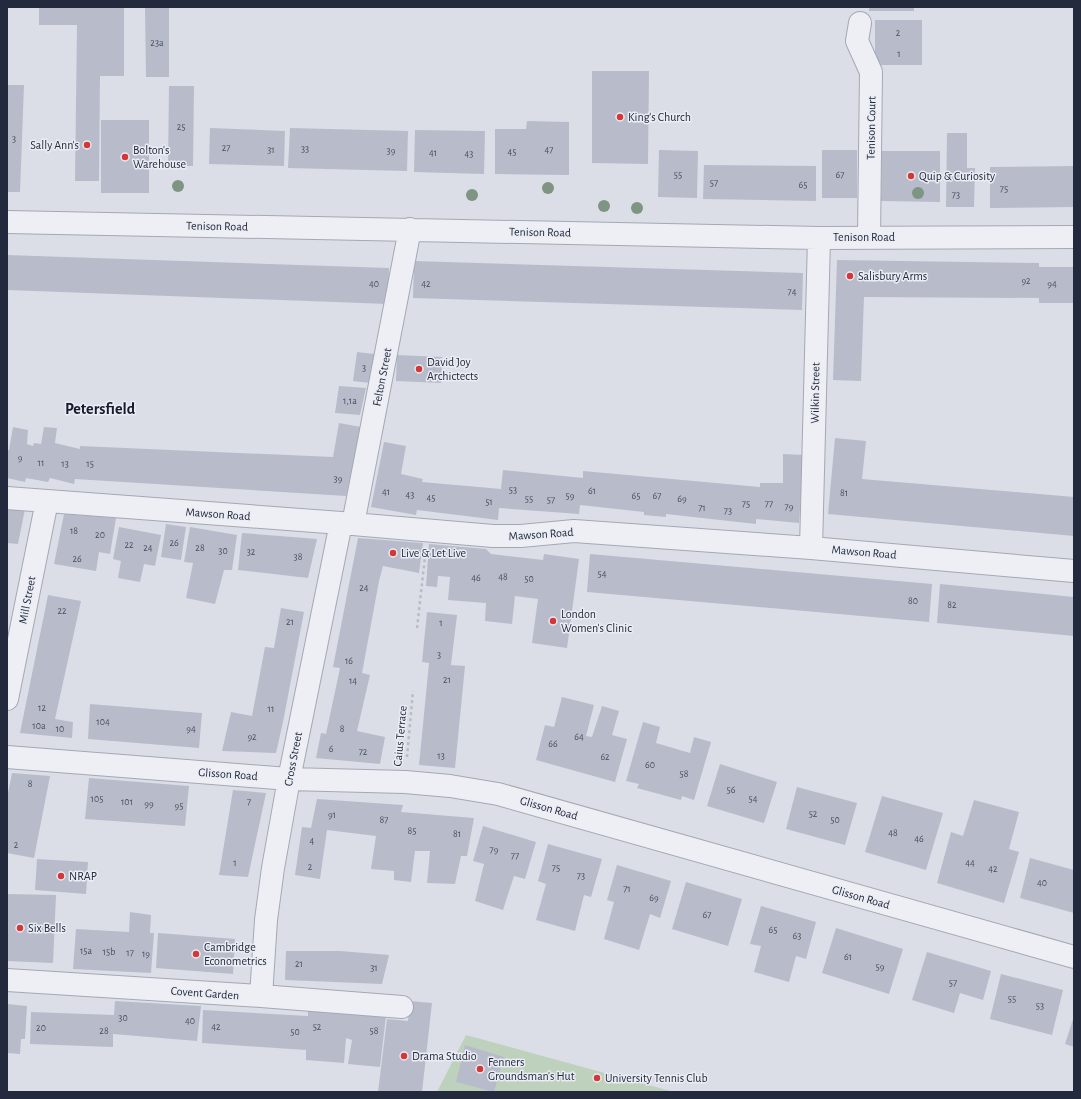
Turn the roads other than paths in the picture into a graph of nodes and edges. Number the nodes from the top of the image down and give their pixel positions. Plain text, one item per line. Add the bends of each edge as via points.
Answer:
1 (860, 22) dead end
2 (7, 222) edge
3 (410, 229) junction
4 (869, 237) junction
5 (1074, 237) edge
6 (818, 238) junction
7 (7, 498) edge
8 (47, 501) junction
9 (347, 524) junction
10 (811, 548) junction
11 (1074, 571) edge
12 (7, 699) edge
13 (7, 757) edge
14 (289, 779) junction
15 (1074, 957) edge
16 (7, 980) edge
17 (261, 996) junction
18 (402, 1007) dead end

1 - 4 street, Tenison Court via 857,41 871,72
2 - 3 street, Tenison Road
3 - 6 street, Tenison Road
3 - 9 street, Felton Street
4 - 5 street, Tenison Road
4 - 6 street, Tenison Road
6 - 10 street, Wilkin Street
7 - 8 street, Mawson Road
8 - 9 street, Mawson Road
8 - 12 street, Mill Street
9 - 10 street, Mawson Road via 493,536 574,531
9 - 14 street, Cross Street
10 - 11 street, Mawson Road
13 - 14 street, Glisson Road
14 - 15 street, Glisson Road via 405,782 498,794
14 - 17 street, Cross Street via 266,920
16 - 17 street, Covent Garden
17 - 18 street, Covent Garden

